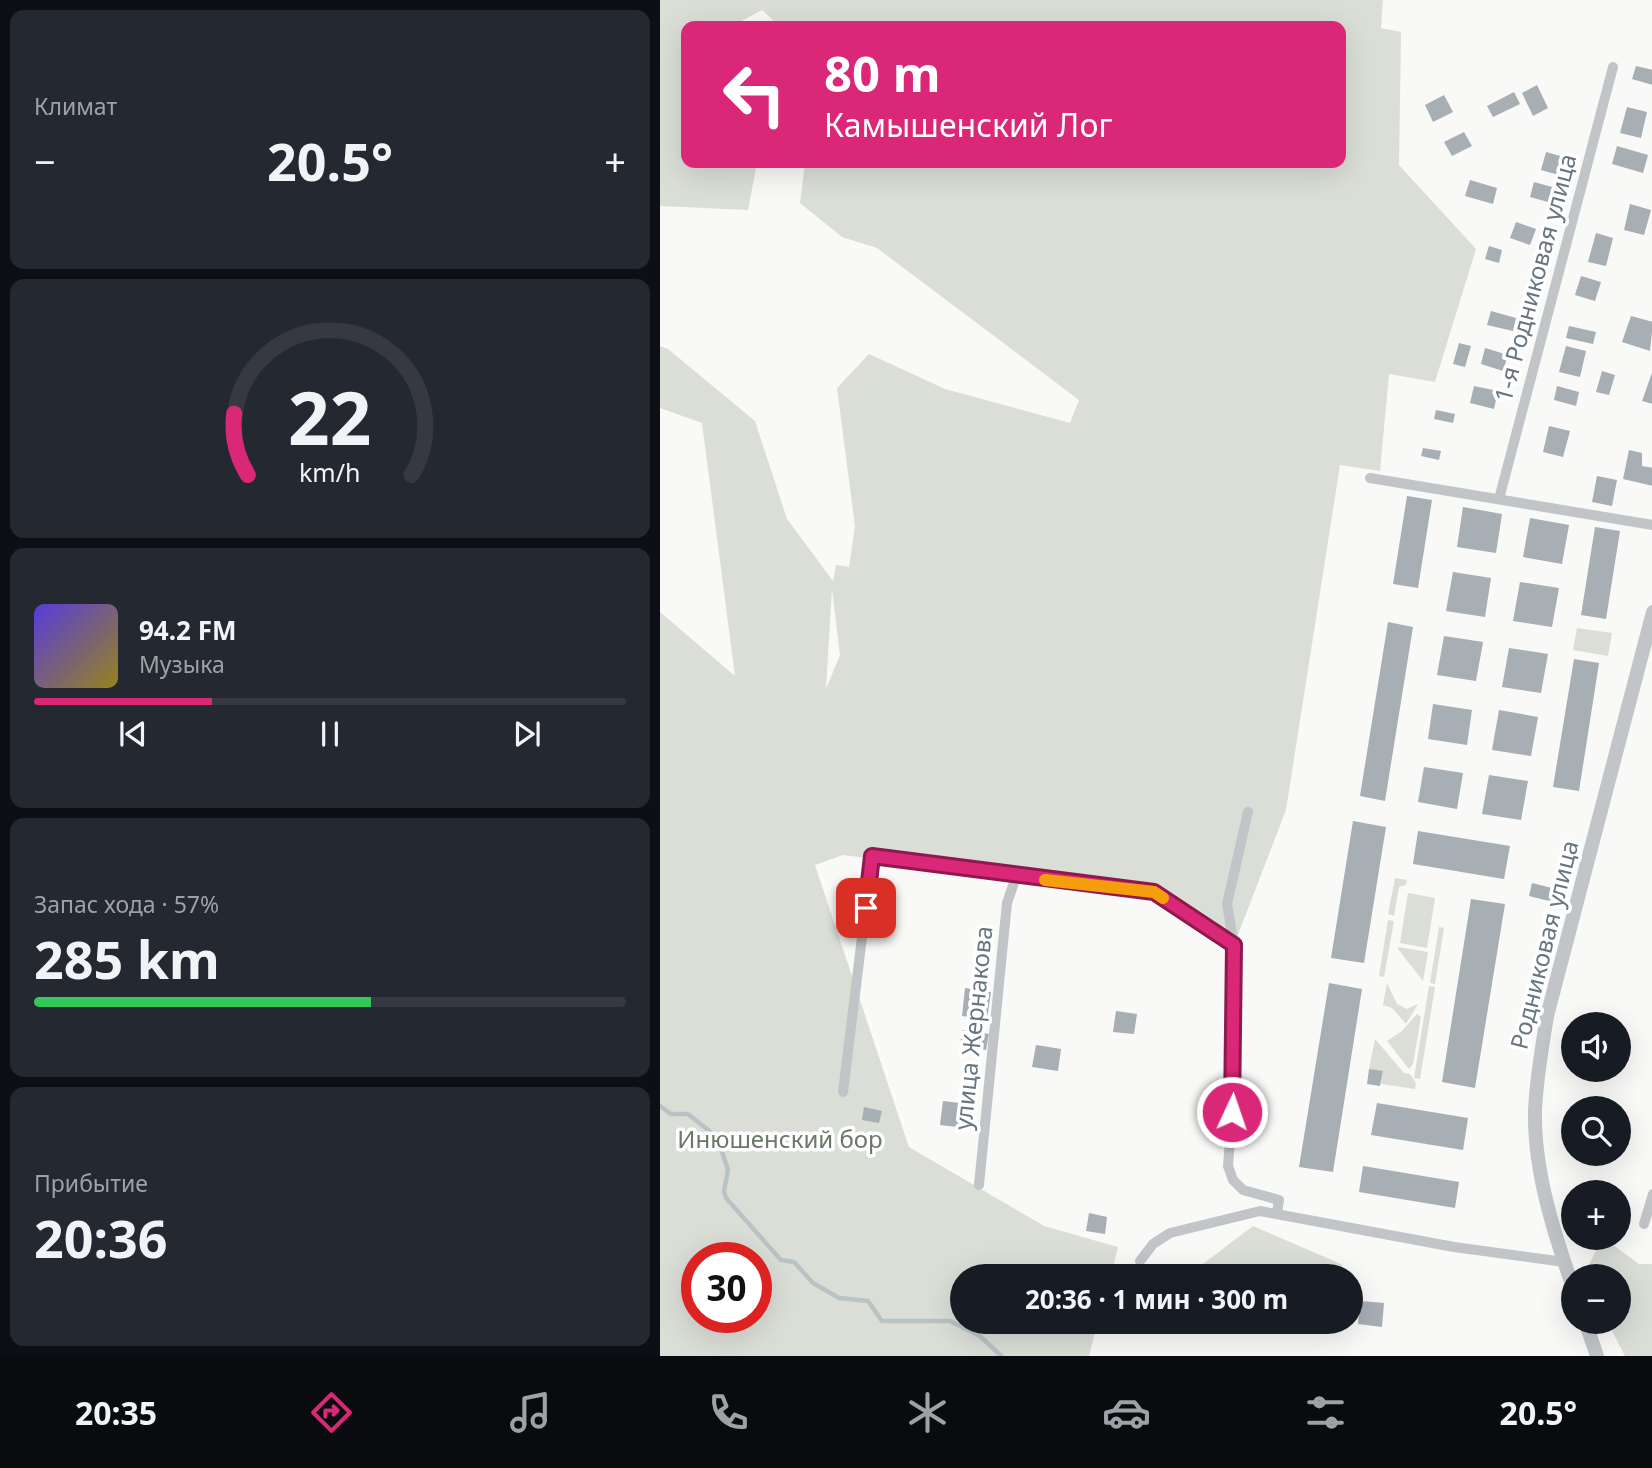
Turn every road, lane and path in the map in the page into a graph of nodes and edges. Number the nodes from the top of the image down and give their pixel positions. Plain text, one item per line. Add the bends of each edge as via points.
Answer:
1 (1613, 67) dead end
2 (1370, 478) dead end
3 (1499, 499) junction
4 (1652, 525) edge
5 (1652, 612) edge
6 (1646, 659) edge
7 (1248, 811) dead end
8 (1016, 877) junction
9 (1234, 945) junction
10 (843, 1092) dead end
11 (979, 1185) dead end
12 (1652, 1194) edge
13 (1277, 1213) junction
14 (1644, 1224) dead end
15 (1140, 1261) dead end
16 (1564, 1262) joint
17 (1589, 1334) edge
18 (1597, 1356) edge

1 - 3 street, 1-я Родниковая улица
2 - 3 street
3 - 4 street
5 - 6 street, Родниковая улица
6 - 16 street, Родниковая улица via 1547,1016 1538,1069 1535,1114 1540,1170
7 - 9 street via 1227,904
8 - 9 street via 1154,892
8 - 10 street via 872,856
8 - 11 street, улица Жернакова via 1007,904
9 - 13 street via 1234,1086 1228,1166 1243,1190 1279,1200
12 - 14 street
13 - 15 street via 1260,1210 1231,1215 1170,1233 1153,1244
13 - 16 street via 1454,1247
17 - 18 street

